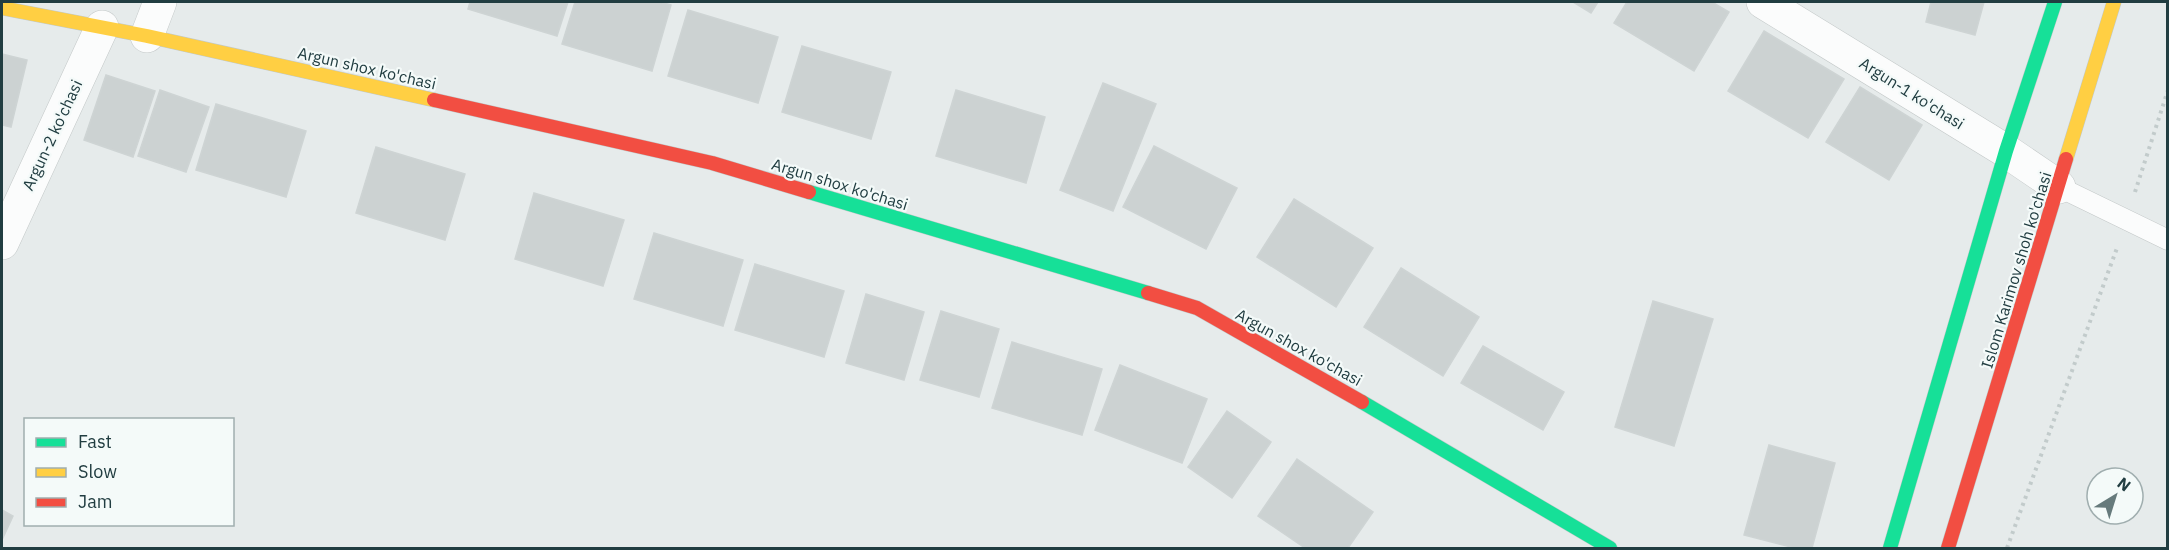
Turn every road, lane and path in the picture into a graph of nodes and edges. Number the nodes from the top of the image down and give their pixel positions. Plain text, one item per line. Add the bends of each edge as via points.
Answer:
1 (160, 2) edge
2 (1763, 2) edge
3 (2055, 2) edge
4 (2114, 2) edge
5 (2, 8) edge
6 (102, 27) junction
7 (147, 36) junction
8 (2168, 90) edge
9 (2006, 151) junction
10 (2059, 187) junction
11 (2127, 219) junction
12 (2168, 240) edge
13 (2, 243) edge
14 (1610, 549) edge
15 (1890, 549) edge
16 (1948, 549) edge
17 (2007, 549) edge

1 - 7 street
2 - 9 street, Argun-1 ko'chasi
3 - 9 street
4 - 10 street, Islom Karimov shoh ko'chasi
5 - 6 street, Argun shox ko'chasi
6 - 7 street, Argun shox ko'chasi
6 - 13 street, Argun-2 ko'chasi
7 - 14 street, Argun shox ko'chasi via 712,163 1197,308 1433,442
8 - 11 path
9 - 10 street, Argun-1 ko'chasi
9 - 15 street
10 - 11 lane
10 - 16 street, Islom Karimov shoh ko'chasi
11 - 12 lane
11 - 17 path

